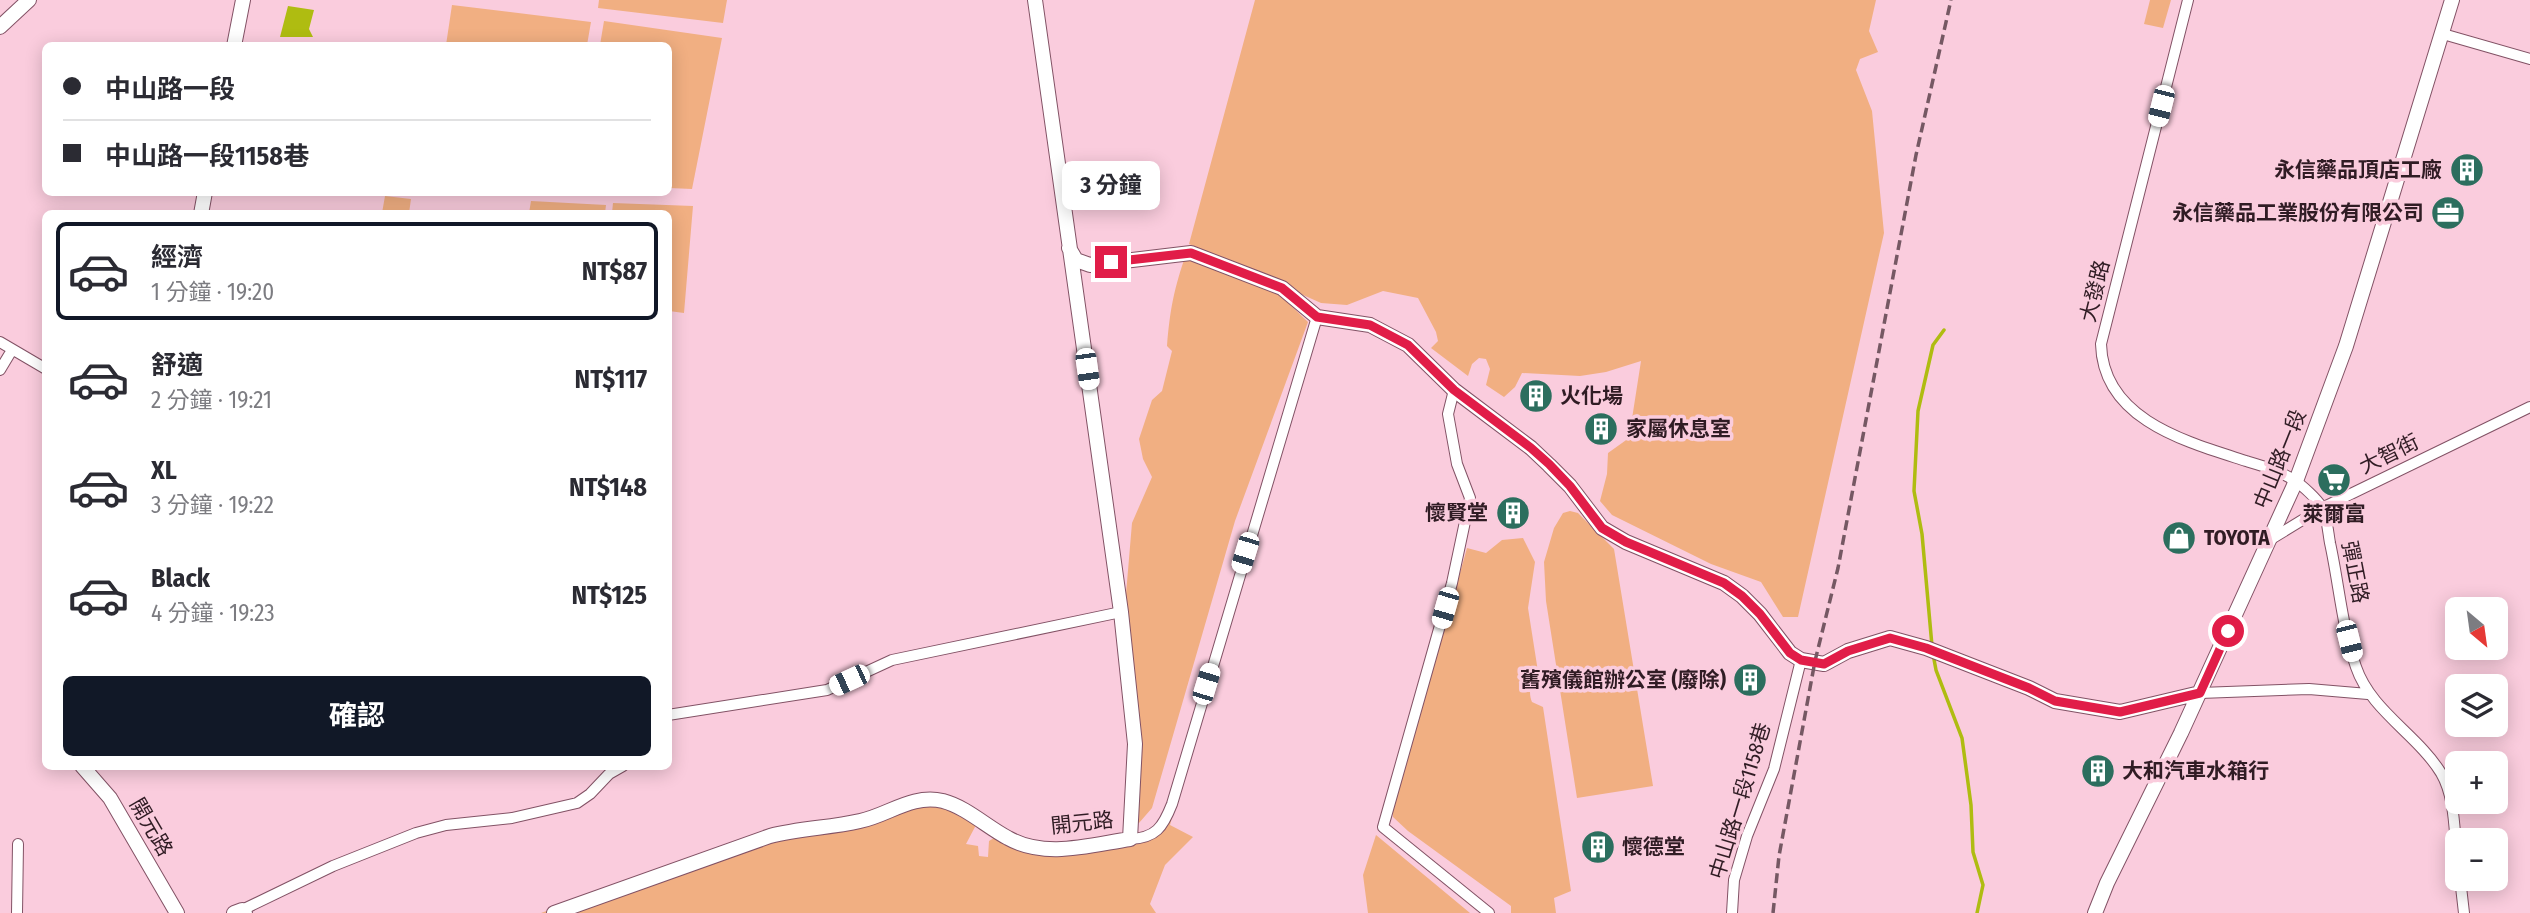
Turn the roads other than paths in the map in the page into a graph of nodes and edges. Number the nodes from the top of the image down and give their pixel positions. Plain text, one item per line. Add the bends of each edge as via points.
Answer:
1 (29, 0) edge
2 (243, 0) edge
3 (1035, 0) edge
4 (2188, 0) edge
5 (2452, 0) edge
6 (0, 27) edge
7 (2443, 34) junction
8 (235, 42) edge
9 (2530, 60) edge
10 (1068, 246) junction
11 (1317, 317) junction
12 (0, 342) edge
13 (12, 350) junction
14 (42, 367) edge
15 (0, 370) edge
16 (1454, 390) junction
17 (2530, 407) edge
18 (2296, 481) junction
19 (2322, 508) junction
20 (2268, 542) junction
21 (1121, 612) junction
22 (1801, 660) junction
23 (2200, 693) junction
24 (2368, 694) junction
25 (672, 714) edge
26 (86, 770) edge
27 (616, 770) edge
28 (2454, 828) edge
29 (1130, 839) junction
30 (18, 844) dead end
31 (2461, 891) edge
32 (240, 912) edge
33 (17, 913) edge
34 (177, 913) edge
35 (554, 913) edge
36 (1489, 913) edge
37 (1732, 913) edge
38 (2095, 913) edge
39 (2464, 913) edge

1 - 6 street
2 - 8 street
3 - 10 street, 開元路
4 - 18 street, 大發路 via 2101,356 2115,390 2139,417 2207,449
5 - 7 street, 中山路一段
7 - 9 street
7 - 18 street, 中山路一段 via 2346,346
10 - 11 street via 1076,260 1090,265 1191,253 1282,288
10 - 21 street, 開元路
11 - 16 street via 1370,325 1408,345
11 - 29 street via 1172,804 1164,823 1147,838
12 - 13 street
13 - 14 street
13 - 15 street
16 - 22 street via 1549,464 1602,528 1724,583 1760,614 1790,653
16 - 36 street via 1448,414 1457,464 1470,498 1452,583 1383,827
17 - 19 street, 大智街
18 - 19 street
18 - 20 street, 中山路一段
19 - 20 street, 大智街
19 - 24 street, 彈正路 via 2348,638
20 - 23 street, 中山路一段
21 - 25 street via 892,660 827,690
21 - 29 street, 開元路 via 1135,744
22 - 23 street via 1824,664 1890,638 2055,701 2120,712
22 - 37 street, 中山路一段1158巷 via 1774,769 1734,880
23 - 24 street via 2309,690
23 - 38 street, 中山路一段
24 - 28 street, 彈正路 via 2420,745 2442,775
26 - 34 street, 開元路 via 110,798
27 - 32 street via 577,803 416,833 333,866
29 - 35 street, 開元路 via 1051,850 1030,847 943,801 920,799 862,821 770,836
30 - 33 street
31 - 39 street

